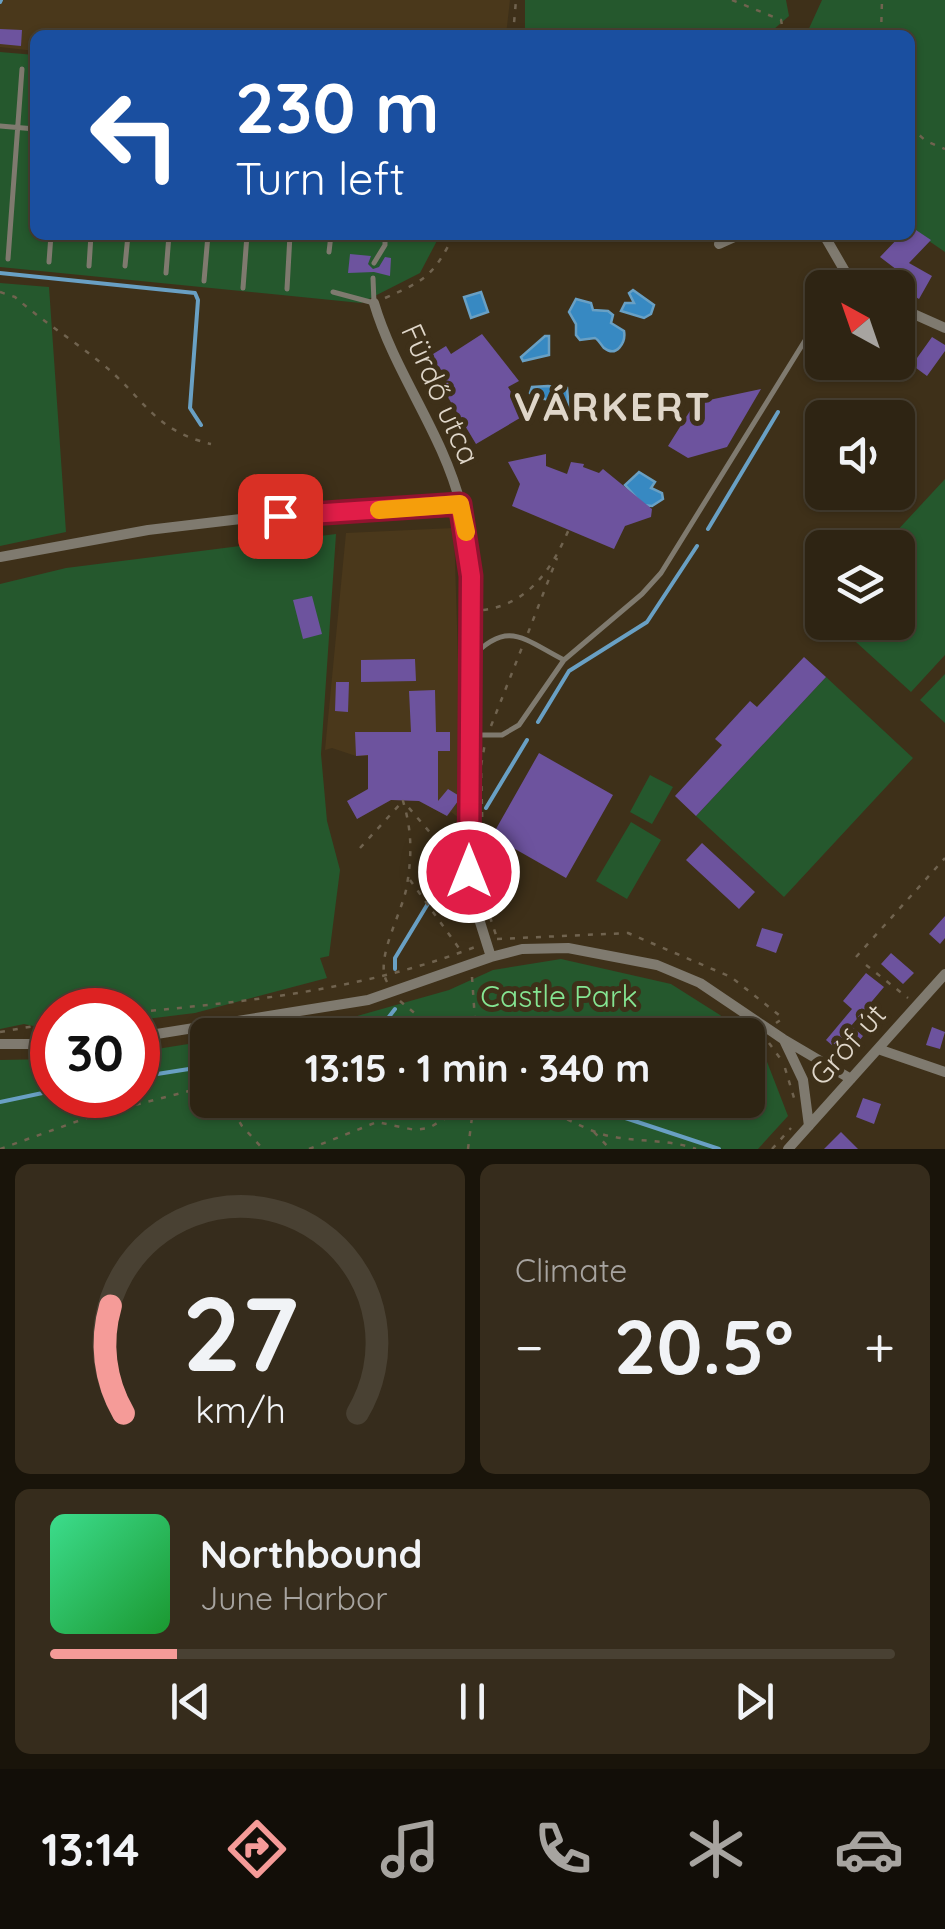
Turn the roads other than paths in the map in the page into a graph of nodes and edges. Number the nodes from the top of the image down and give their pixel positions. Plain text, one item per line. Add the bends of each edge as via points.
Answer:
1 (22, 69) dead end
2 (0, 126) edge
3 (18, 127) junction
4 (30, 128) edge
5 (51, 240) edge
6 (90, 240) edge
7 (128, 240) edge
8 (169, 240) edge
9 (208, 240) edge
10 (247, 240) edge
11 (290, 240) edge
12 (331, 240) edge
13 (385, 240) edge
14 (727, 240) edge
15 (827, 240) edge
16 (719, 244) dead end
17 (330, 252) dead end
18 (8, 259) dead end
19 (49, 262) dead end
20 (374, 264) dead end
21 (89, 266) dead end
22 (125, 266) dead end
23 (844, 270) edge
24 (166, 273) dead end
25 (373, 278) dead end
26 (204, 281) dead end
27 (243, 288) dead end
28 (287, 289) dead end
29 (334, 292) dead end
30 (374, 303) junction
31 (915, 315) edge
32 (945, 328) edge
33 (805, 339) edge
34 (460, 504) junction
35 (0, 557) edge
36 (471, 659) junction
37 (564, 660) junction
38 (470, 736) junction
39 (491, 957) junction
40 (945, 974) edge
41 (160, 1034) edge
42 (784, 1039) junction
43 (0, 1044) edge
44 (30, 1044) edge
45 (878, 1049) junction
46 (945, 1072) edge
47 (851, 1079) junction
48 (809, 1126) junction
49 (788, 1149) edge

1 - 3 lane
2 - 3 lane
3 - 4 lane
3 - 18 lane
5 - 19 lane
6 - 21 lane
7 - 22 lane
8 - 24 lane
9 - 26 lane
10 - 27 lane
11 - 28 lane
12 - 17 lane
13 - 20 lane
14 - 16 street
15 - 23 street
25 - 30 lane
29 - 30 lane
30 - 34 street, Fürdő utca via 440,444
31 - 32 street
33 - 37 lane via 661,572
34 - 35 street via 249,518
34 - 36 street, Fürdő utca via 469,549
36 - 37 lane via 494,637 514,636
36 - 38 street, Fürdő utca
37 - 38 lane via 519,725 502,735
38 - 39 street, Fürdő utca via 474,903
39 - 41 street via 368,1000
39 - 42 street via 568,948 657,965 700,983
40 - 45 street, Gróf út
42 - 47 street
42 - 48 street via 803,1080
43 - 44 street
45 - 46 street
45 - 47 street, Gróf út
47 - 48 street, Gróf út
48 - 49 street, Gróf út

